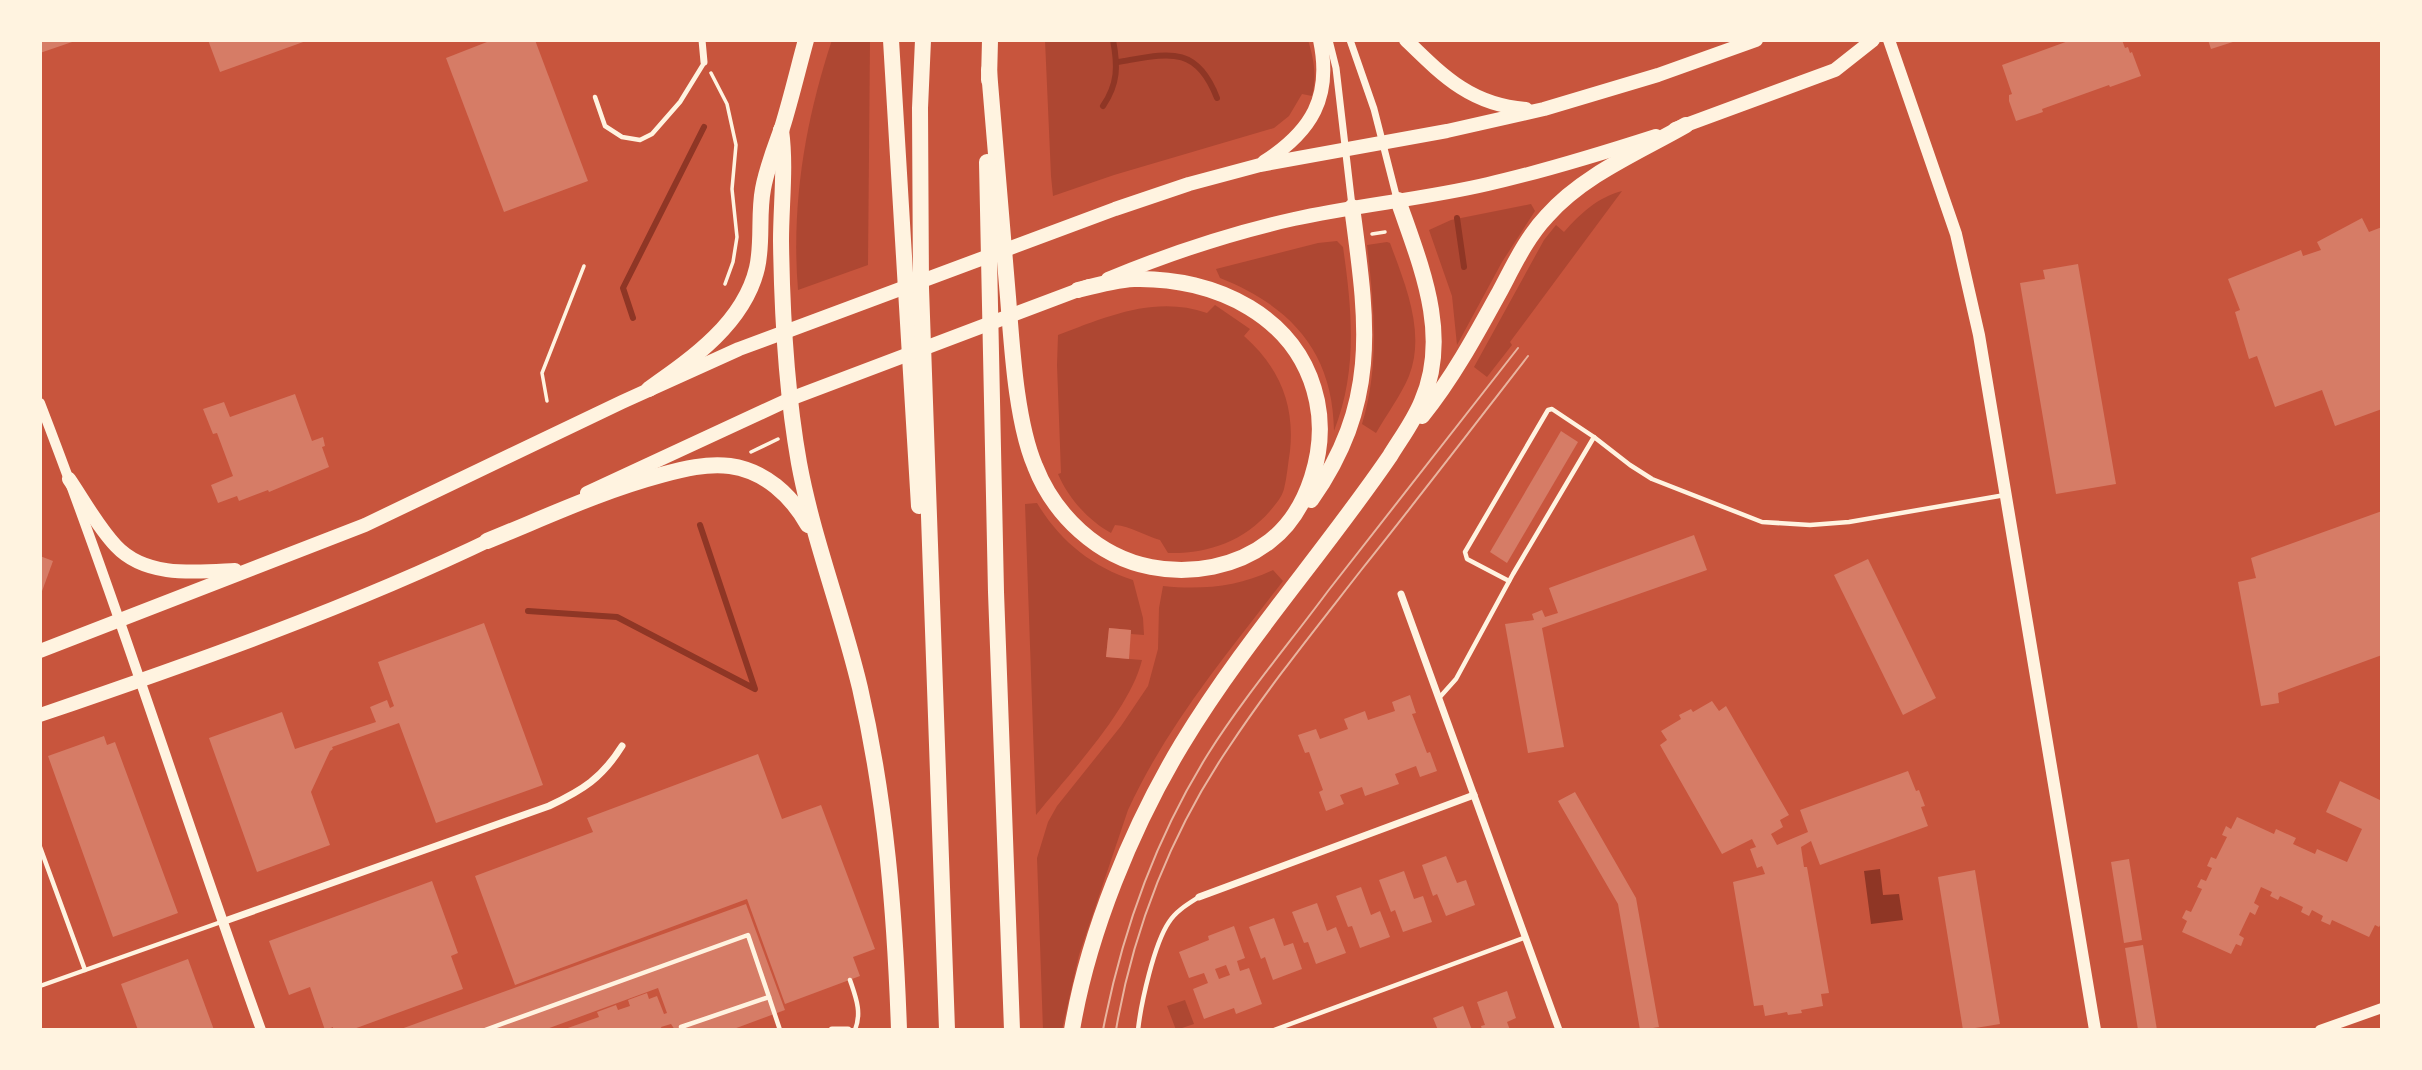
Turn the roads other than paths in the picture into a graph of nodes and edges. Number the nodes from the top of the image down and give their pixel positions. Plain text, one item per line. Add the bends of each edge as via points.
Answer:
1 (702, 40) edge
2 (806, 40) edge
3 (891, 40) edge
4 (923, 40) edge
5 (990, 40) edge
6 (1320, 40) edge
7 (1329, 40) edge
8 (1350, 40) edge
9 (1406, 40) edge
10 (1756, 40) edge
11 (1873, 40) edge
12 (1889, 40) edge
13 (704, 62) joint
14 (989, 70) junction
15 (595, 97) dead end
16 (1544, 109) junction
17 (1686, 125) junction
18 (781, 130) junction
19 (1382, 141) junction
20 (1345, 147) junction
21 (1260, 164) junction
22 (1398, 200) junction
23 (1352, 207) junction
24 (1078, 290) junction
25 (784, 331) junction
26 (649, 390) junction
27 (790, 399) junction
28 (40, 403) edge
29 (1594, 437) junction
30 (1390, 456) junction
31 (69, 479) junction
32 (2006, 495) junction
33 (1273, 539) junction
34 (487, 541) junction
35 (247, 570) junction
36 (1509, 581) junction
37 (831, 586) junction
38 (1401, 594) dead end
39 (119, 621) junction
40 (40, 651) edge
41 (140, 680) junction
42 (935, 682) junction
43 (1438, 698) junction
44 (40, 715) edge
45 (622, 746) dead end
46 (1474, 795) junction
47 (40, 847) edge
48 (1199, 897) joint
49 (222, 922) junction
50 (1526, 937) junction
51 (85, 970) junction
52 (850, 980) dead end
53 (40, 986) edge
54 (769, 997) junction
55 (2382, 1008) edge
56 (681, 1027) dead end
57 (261, 1030) edge
58 (485, 1030) edge
59 (780, 1030) edge
60 (832, 1030) edge
61 (848, 1030) edge
62 (855, 1030) edge
63 (899, 1030) edge
64 (947, 1030) edge
65 (1012, 1030) edge
66 (1072, 1030) edge
67 (1138, 1030) edge
68 (1274, 1030) edge
69 (1559, 1030) edge
70 (2095, 1030) edge
71 (2320, 1030) edge

1 - 13 street
2 - 18 highway
3 - 42 highway via 915,459
4 - 42 highway via 921,288
5 - 14 highway
6 - 21 main road via 1324,83 1315,111 1290,142
7 - 20 street
8 - 19 street
9 - 16 main road via 1446,78 1475,97 1501,106
10 - 16 main road
11 - 17 main road via 1835,70
12 - 32 main road via 1961,253
13 - 15 lane via 680,102 652,134 640,140 622,137 605,126
14 - 33 highway via 1021,409 1030,454 1049,495 1091,540 1119,557 1154,568 1216,566
14 - 65 highway via 996,592
16 - 19 main road
17 - 22 main road via 1560,166
17 - 30 highway via 1588,181 1547,215 1448,380
18 - 25 highway via 785,155 781,229
18 - 26 highway via 762,191 752,282 717,335
19 - 20 main road
19 - 22 street
20 - 21 main road
20 - 23 street
21 - 25 main road via 1171,190
22 - 23 main road
22 - 30 highway via 1427,287 1435,343 1423,400
23 - 24 main road via 1226,237
23 - 33 highway via 1366,325 1357,400 1327,475 1306,506
24 - 27 main road
24 - 33 highway via 1133,279 1175,281 1224,294 1281,330 1305,365 1317,402 1320,442 1304,496
25 - 26 main road
25 - 27 highway
26 - 35 main road via 365,525
27 - 34 main road
27 - 37 highway via 811,518
28 - 31 street
29 - 32 lane via 1652,479 1750,518 1775,523 1849,522
29 - 36 lane
29 - 36 lane via 1548,410 1465,552 1467,558
30 - 66 highway via 1219,688 1162,779 1101,918
31 - 35 main road via 115,545 138,562 184,572
31 - 39 street
32 - 70 main road
34 - 37 highway via 642,481 696,467 729,466 751,471 785,493 813,534
34 - 41 main road via 331,611
35 - 39 main road
36 - 43 lane via 1456,679
37 - 63 highway via 860,687 882,802
38 - 43 street
39 - 40 main road
39 - 41 street
41 - 44 main road
41 - 49 street
42 - 64 highway
43 - 46 street
45 - 49 street via 593,782 549,806
46 - 48 street
46 - 50 street
47 - 51 lane
48 - 67 lane via 1171,918 1164,930
49 - 51 lane
49 - 57 street
50 - 68 lane
50 - 69 street
51 - 53 lane
52 - 62 lane via 858,1002
54 - 56 lane
54 - 58 lane via 748,935
54 - 59 lane
55 - 71 street
60 - 61 street

